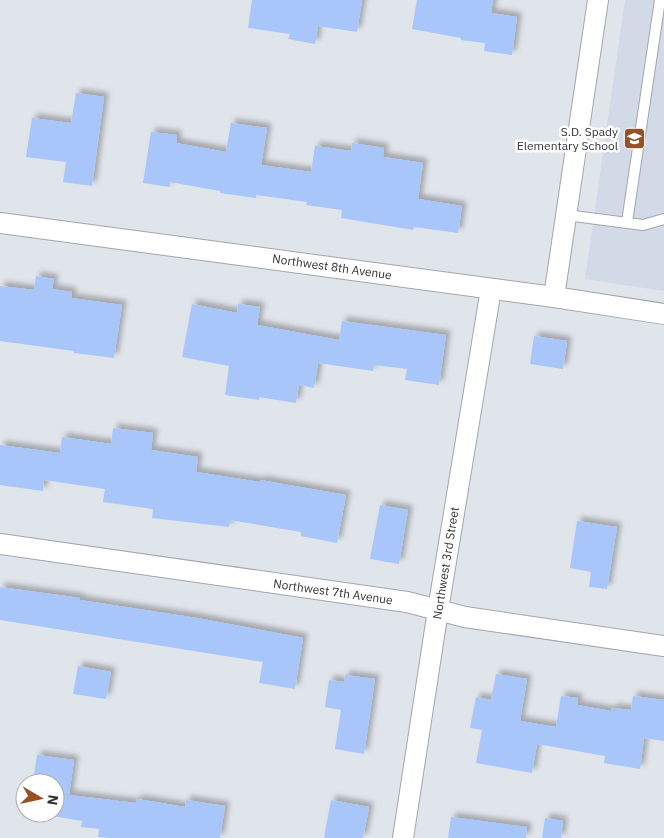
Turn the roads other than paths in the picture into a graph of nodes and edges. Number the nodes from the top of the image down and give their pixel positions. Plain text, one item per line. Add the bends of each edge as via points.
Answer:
1 (598, 0) edge
2 (660, 0) edge
3 (566, 215) junction
4 (664, 219) edge
5 (627, 222) junction
6 (0, 223) edge
7 (490, 289) junction
8 (554, 297) junction
9 (664, 314) edge
10 (0, 544) edge
11 (438, 610) junction
12 (664, 646) edge
13 (403, 838) edge

1 - 3 street
2 - 5 lane
3 - 5 lane
3 - 8 street
4 - 5 lane via 643,224
6 - 7 street, Northwest 8th Avenue
7 - 8 street, Northwest 8th Avenue
7 - 11 street, Northwest 3rd Street
8 - 9 street, Northwest 8th Avenue
10 - 11 street, Northwest 7th Avenue via 407,602
11 - 12 street, Northwest 7th Avenue via 464,617
11 - 13 street, Northwest 3rd Street

